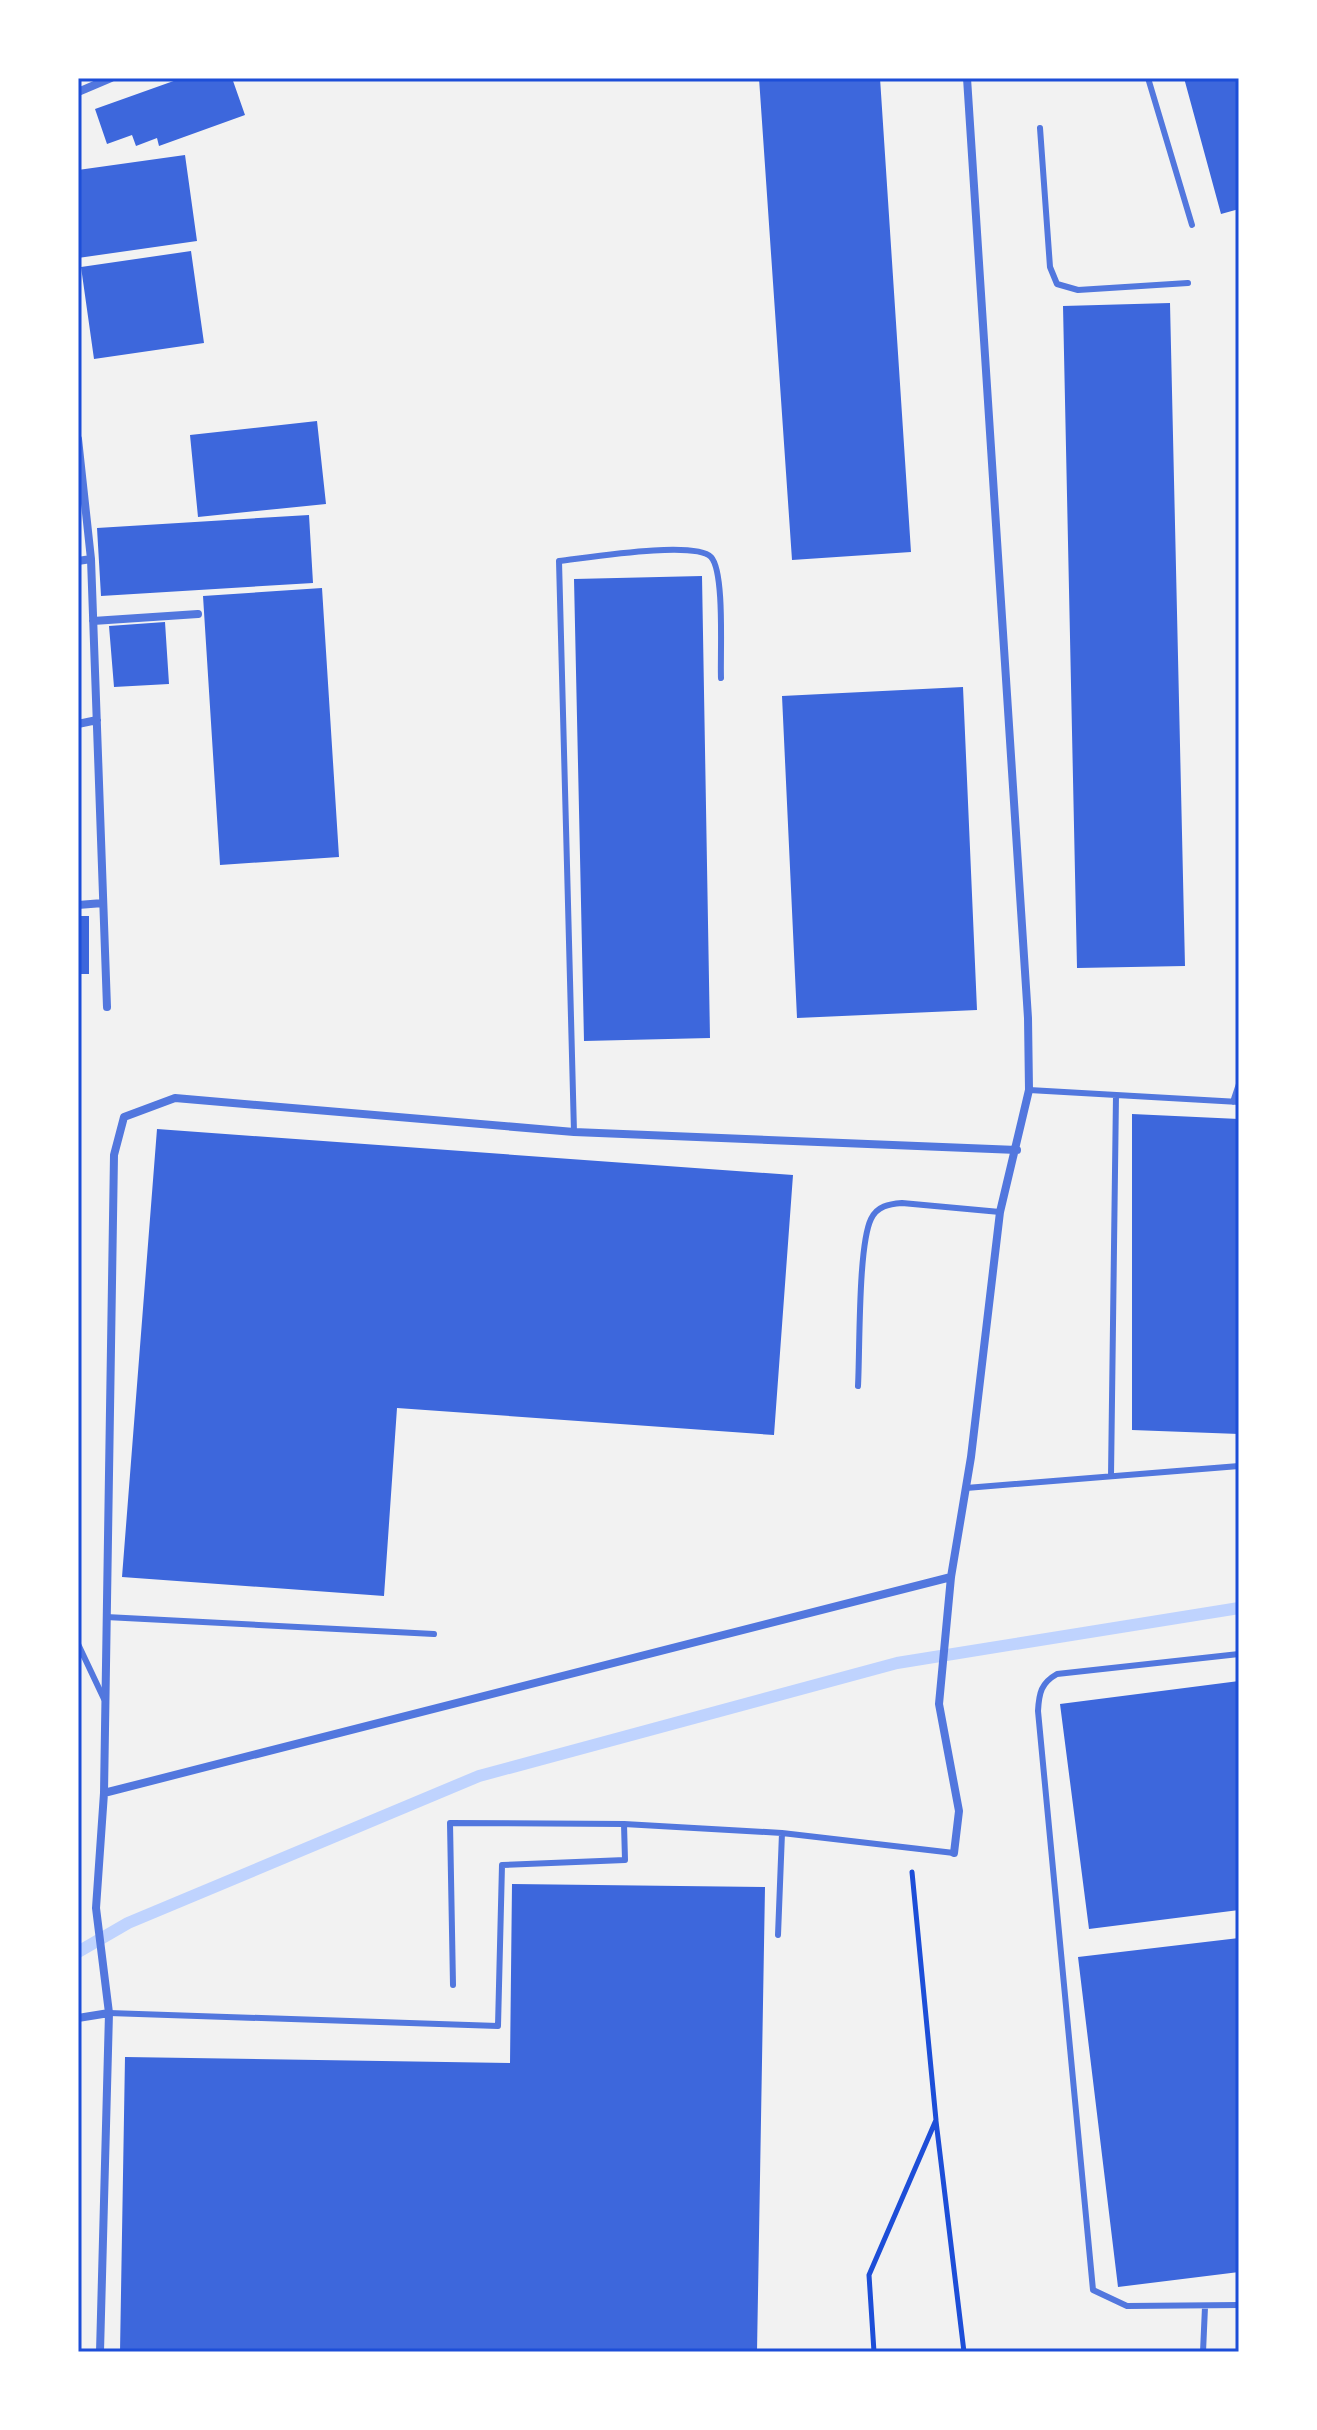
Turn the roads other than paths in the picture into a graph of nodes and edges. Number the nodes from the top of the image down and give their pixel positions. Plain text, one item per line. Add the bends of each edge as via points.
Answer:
1 (111, 78) edge
2 (967, 78) edge
3 (1148, 78) edge
4 (78, 92) edge
5 (1040, 128) dead end
6 (1192, 225) dead end
7 (1188, 283) dead end
8 (78, 439) edge
9 (91, 559) junction
10 (78, 561) edge
11 (198, 614) dead end
12 (93, 621) junction
13 (721, 678) dead end
14 (97, 720) junction
15 (78, 724) edge
16 (103, 903) junction
17 (78, 905) edge
18 (107, 1007) dead end
19 (1239, 1084) edge
20 (1029, 1090) junction
21 (1116, 1095) junction
22 (1236, 1102) edge
23 (574, 1132) junction
24 (1017, 1150) junction
25 (1000, 1212) junction
26 (858, 1386) dead end
27 (1239, 1466) edge
28 (1111, 1476) junction
29 (966, 1488) junction
30 (951, 1577) junction
31 (106, 1617) junction
32 (434, 1634) dead end
33 (78, 1644) edge
34 (1239, 1654) edge
35 (104, 1699) junction
36 (104, 1793) junction
37 (624, 1824) junction
38 (782, 1833) junction
39 (954, 1853) joint
40 (778, 1935) dead end
41 (453, 1985) dead end
42 (109, 2013) junction
43 (78, 2018) edge
44 (1239, 2305) edge
45 (1205, 2307) junction
46 (100, 2352) edge
47 (1203, 2352) edge

1 - 4 street
2 - 20 street
3 - 6 lane
5 - 7 lane via 1050,267 1057,284 1078,290
8 - 9 street
9 - 10 street
9 - 12 street
11 - 12 street
12 - 14 street
13 - 23 lane via 718,575 712,558 682,549 559,561
14 - 15 street
14 - 16 street
16 - 17 street
16 - 18 street
19 - 22 lane
20 - 21 lane
20 - 24 street
21 - 22 lane
21 - 28 lane
23 - 24 street
23 - 31 street via 175,1098 124,1117 114,1155
24 - 25 street
25 - 26 lane via 902,1203 877,1210 866,1237
25 - 29 street
27 - 28 lane
28 - 29 lane
29 - 30 street
30 - 36 street
30 - 39 street via 939,1704 959,1811
31 - 32 lane
31 - 35 street
33 - 35 lane
34 - 45 lane via 1057,1674 1045,1680 1039,1694 1093,2290 1127,2306
35 - 36 street
36 - 42 street via 96,1908
37 - 38 lane
37 - 41 lane via 450,1823
37 - 42 lane via 625,1860 502,1865 498,2026
38 - 39 lane
38 - 40 lane
42 - 43 street
42 - 46 street
44 - 45 lane
45 - 47 lane

